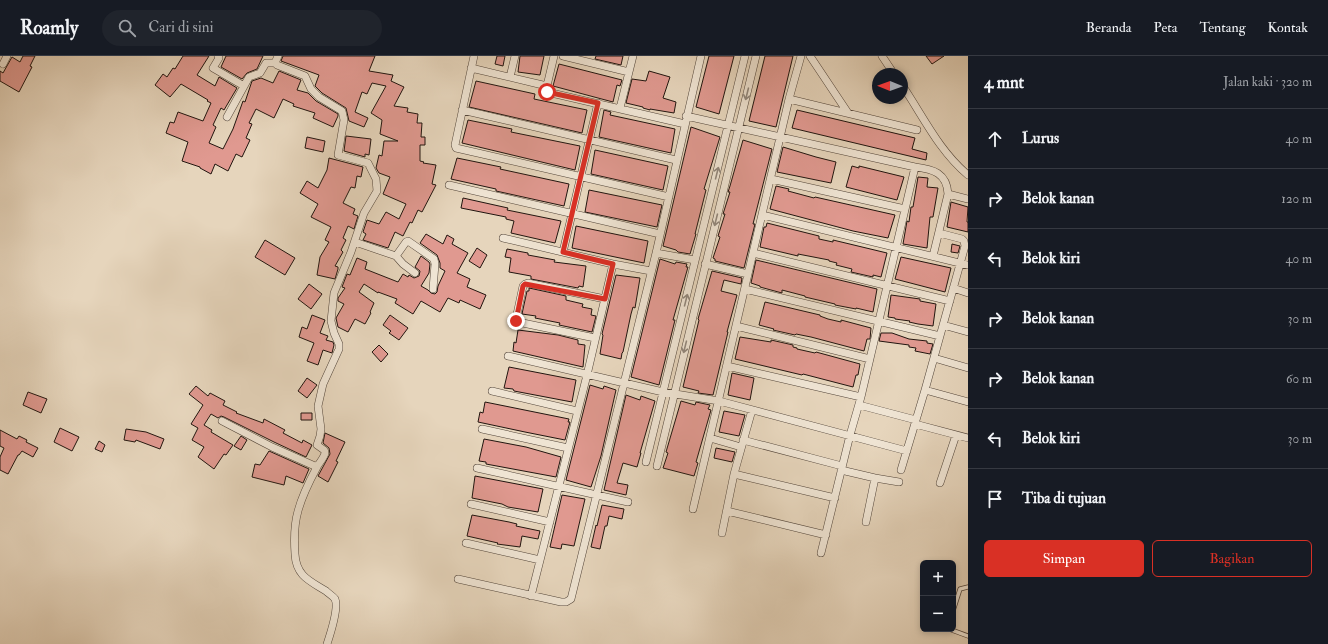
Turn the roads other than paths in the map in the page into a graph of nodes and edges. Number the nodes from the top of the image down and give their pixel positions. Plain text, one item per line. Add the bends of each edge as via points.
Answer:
1 (7, 56) edge
2 (218, 56) edge
3 (474, 56) edge
4 (515, 56) edge
5 (554, 56) edge
6 (563, 56) edge
7 (633, 56) edge
8 (701, 56) edge
9 (745, 56) edge
10 (756, 56) edge
11 (801, 56) edge
12 (810, 56) edge
13 (882, 56) edge
14 (276, 59) edge
15 (3, 64) dead end
16 (471, 68) junction
17 (890, 68) edge
18 (629, 72) junction
19 (510, 77) junction
20 (244, 86) junction
21 (547, 86) junction
22 (908, 94) edge
23 (789, 99) junction
24 (598, 103) junction
25 (620, 108) junction
26 (462, 110) junction
27 (848, 113) junction
28 (686, 116) junction
29 (227, 118) dead end
30 (685, 124) junction
31 (728, 125) junction
32 (738, 128) junction
33 (917, 130) dead end
34 (780, 137) junction
35 (589, 140) junction
36 (676, 160) junction
37 (915, 167) junction
38 (968, 175) edge
39 (580, 177) junction
40 (771, 179) junction
41 (449, 185) dead end
42 (948, 194) junction
43 (669, 197) junction
44 (968, 199) edge
45 (905, 209) junction
46 (572, 214) junction
47 (762, 215) junction
48 (939, 233) junction
49 (660, 234) junction
50 (503, 238) dead end
51 (354, 242) junction
52 (896, 247) junction
53 (563, 252) junction
54 (656, 253) junction
55 (753, 253) junction
56 (396, 256) junction
57 (933, 256) junction
58 (696, 260) junction
59 (960, 262) junction
60 (613, 264) junction
61 (705, 264) junction
62 (968, 265) edge
63 (651, 271) junction
64 (415, 273) dead end
65 (748, 274) junction
66 (888, 286) junction
67 (953, 288) junction
68 (433, 289) dead end
69 (745, 289) junction
70 (968, 292) edge
71 (605, 299) junction
72 (950, 301) junction
73 (879, 321) junction
74 (943, 325) junction
75 (736, 326) junction
76 (968, 332) edge
77 (940, 336) junction
78 (595, 338) junction
79 (508, 356) dead end
80 (934, 358) junction
81 (870, 359) junction
82 (727, 366) junction
83 (968, 368) edge
84 (587, 375) junction
85 (624, 383) junction
86 (926, 390) junction
87 (492, 391) dead end
88 (664, 392) junction
89 (674, 394) junction
90 (719, 401) junction
91 (860, 401) junction
92 (968, 402) edge
93 (752, 410) junction
94 (577, 411) junction
95 (222, 421) dead end
96 (916, 422) junction
97 (482, 429) dead end
98 (850, 435) junction
99 (956, 435) junction
100 (710, 438) junction
101 (968, 438) edge
102 (742, 443) junction
103 (568, 448) junction
104 (907, 451) junction
105 (646, 462) dead end
106 (657, 466) dead end
107 (317, 467) junction
108 (477, 468) dead end
109 (842, 468) junction
110 (901, 470) dead end
111 (734, 474) junction
112 (875, 478) junction
113 (899, 482) dead end
114 (940, 483) dead end
115 (558, 486) junction
116 (597, 495) junction
117 (835, 498) junction
118 (628, 502) dead end
119 (471, 504) dead end
120 (693, 509) dead end
121 (727, 511) junction
122 (550, 522) junction
123 (866, 522) dead end
124 (722, 533) dead end
125 (826, 535) junction
126 (466, 543) dead end
127 (821, 553) dead end
128 (540, 560) junction
129 (458, 579) dead end
130 (968, 587) edge
131 (531, 596) junction
132 (956, 602) edge
133 (956, 632) edge
134 (968, 636) edge
135 (327, 644) edge

1 - 15 street
2 - 20 street via 213,68
3 - 16 street
4 - 19 street
5 - 21 street
6 - 18 street
7 - 18 street
8 - 28 street
9 - 31 street
10 -> 32 street
11 - 23 street
12 - 27 street
13 - 17 street
14 - 20 street via 264,64 260,73 250,75
14 - 51 street via 277,65 305,76 311,89 319,97 342,111 344,120 338,155 368,162 373,170 377,191 364,213
16 - 19 street
16 - 26 street
18 - 25 street
19 - 21 street
20 - 29 street
21 - 24 street via 546,91 549,93
22 - 38 street via 943,149
23 - 27 street
23 - 34 street
24 - 25 street
24 - 35 street
25 - 30 street
26 - 35 street
26 - 39 street via 456,148
27 - 33 street
28 - 30 street
28 - 31 street
30 - 36 street
31 - 32 street
58 -> 31 street
32 - 34 street
32 -> 61 street
34 - 37 street
34 - 40 street
35 - 36 street
35 - 39 street
36 - 43 street
37 - 42 street via 936,172 948,185
37 - 45 street
39 - 43 street
39 - 46 street
40 - 45 street
40 - 47 street
41 - 46 street
42 - 44 street
42 - 48 street
43 - 49 street
45 - 52 street
46 - 49 street
46 - 53 street
47 - 52 street
47 - 55 street
48 - 57 street
48 - 59 street via 964,241
49 - 54 street
50 - 53 street
51 - 56 street
51 - 107 street via 334,293 331,321 340,344 323,384 318,406 321,429 317,445 325,454
52 - 57 street
52 - 66 street
53 - 60 street
54 - 58 street
54 - 63 street
55 - 65 street
55 - 66 street
56 - 64 street
56 - 68 street via 408,241 433,258
57 - 59 street
88 -> 58 street
59 - 62 street
59 - 67 street
60 - 63 street
60 - 71 street
61 - 65 street
61 -> 89 street
63 - 85 street
65 - 69 street
66 - 72 street
66 - 73 street
67 - 70 street
67 - 72 street
69 - 73 street
69 - 75 street
71 - 78 street
71 - 78 street via 528,283 523,286 516,319 518,322
72 - 74 street
73 - 77 street
73 - 81 street
74 - 76 street
74 - 77 street
75 - 81 street
75 - 82 street
77 - 80 street
78 - 84 street
79 - 84 street
80 - 83 street
80 - 86 street
81 - 91 street
82 - 90 street
82 - 91 street
84 - 85 street
84 - 94 street
85 - 88 street
85 - 116 street
86 - 92 street
86 - 96 street
87 - 94 street
88 - 89 street
88 - 105 street
89 - 90 street
89 - 106 street
90 - 93 street
90 - 100 street
91 - 96 street
91 - 98 street
93 - 98 street
93 - 102 street
94 - 103 street
95 - 107 street
96 - 99 street
96 - 104 street
97 - 103 street
98 - 104 street
98 - 109 street
99 - 101 street
99 - 114 street
100 - 102 street
100 - 120 street
102 - 109 street
102 - 111 street
103 - 115 street
104 - 110 street
107 - 135 street via 298,512 295,555 296,564 304,577 335,600 333,623
108 - 115 street
109 - 112 street
109 - 117 street
111 - 117 street
111 - 121 street
112 - 113 street
112 - 123 street
115 - 116 street
115 - 122 street
116 - 118 street
116 - 131 street via 570,599 563,603
117 - 125 street
119 - 122 street
121 - 124 street
121 - 125 street
122 - 128 street
125 - 127 street
126 - 128 street
128 - 131 street
129 - 131 street
130 - 132 lane via 960,589
133 - 134 lane

